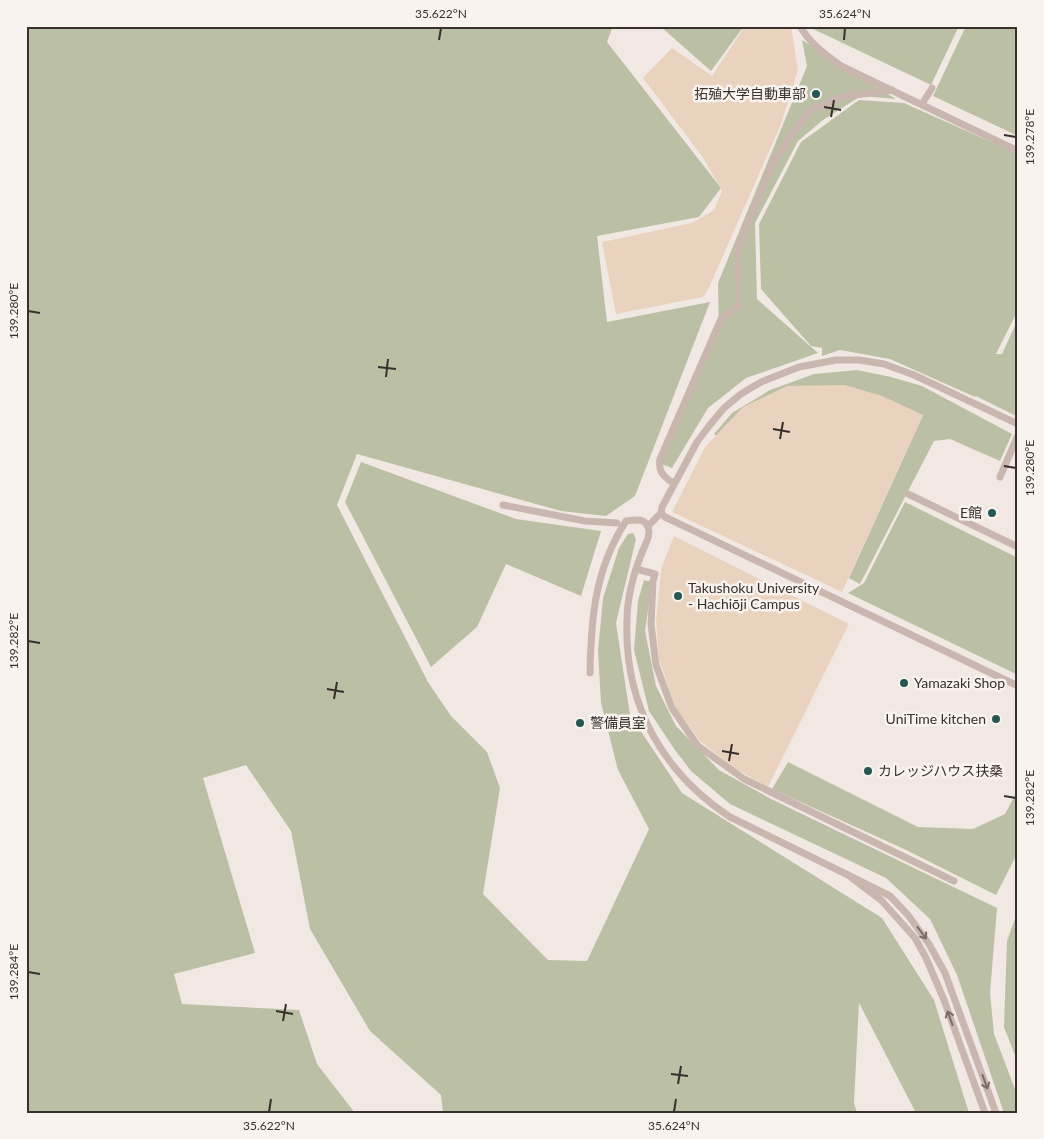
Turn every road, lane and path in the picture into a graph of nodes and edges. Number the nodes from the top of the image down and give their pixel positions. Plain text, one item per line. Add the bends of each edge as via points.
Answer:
1 (800, 26) edge
2 (932, 88) dead end
3 (892, 90) junction
4 (922, 104) junction
5 (1018, 151) edge
6 (1018, 424) edge
7 (1018, 435) edge
8 (1000, 477) dead end
9 (674, 484) junction
10 (908, 494) dead end
11 (503, 505) dead end
12 (661, 513) junction
13 (617, 523) dead end
14 (648, 526) junction
15 (1018, 547) edge
16 (636, 570) junction
17 (590, 673) dead end
18 (1018, 686) edge
19 (848, 876) junction
20 (954, 881) dead end
21 (985, 1113) edge
22 (996, 1113) edge

1 - 3 lane via 816,48 841,66
2 - 4 lane
3 - 4 lane
3 - 9 lane via 841,97 809,111 775,159 738,247 738,305 720,319 660,459 662,474
4 - 5 lane
6 - 9 lane via 884,364 859,360 816,363 761,382 736,399 697,442
7 - 8 lane
9 - 12 lane
10 - 15 lane
11 - 13 lane via 586,521
12 - 14 lane
12 - 18 lane
14 - 16 lane via 649,535
14 - 17 lane via 635,519 626,521 604,567 593,611
16 - 19 lane via 627,620 629,666 644,716 665,755 697,792 730,817
16 - 20 lane via 655,574 651,624 656,665 672,708 698,746 744,779
21 -> 19 lane via 926,958 914,938 882,901
19 -> 22 lane via 890,896 929,944 945,973

